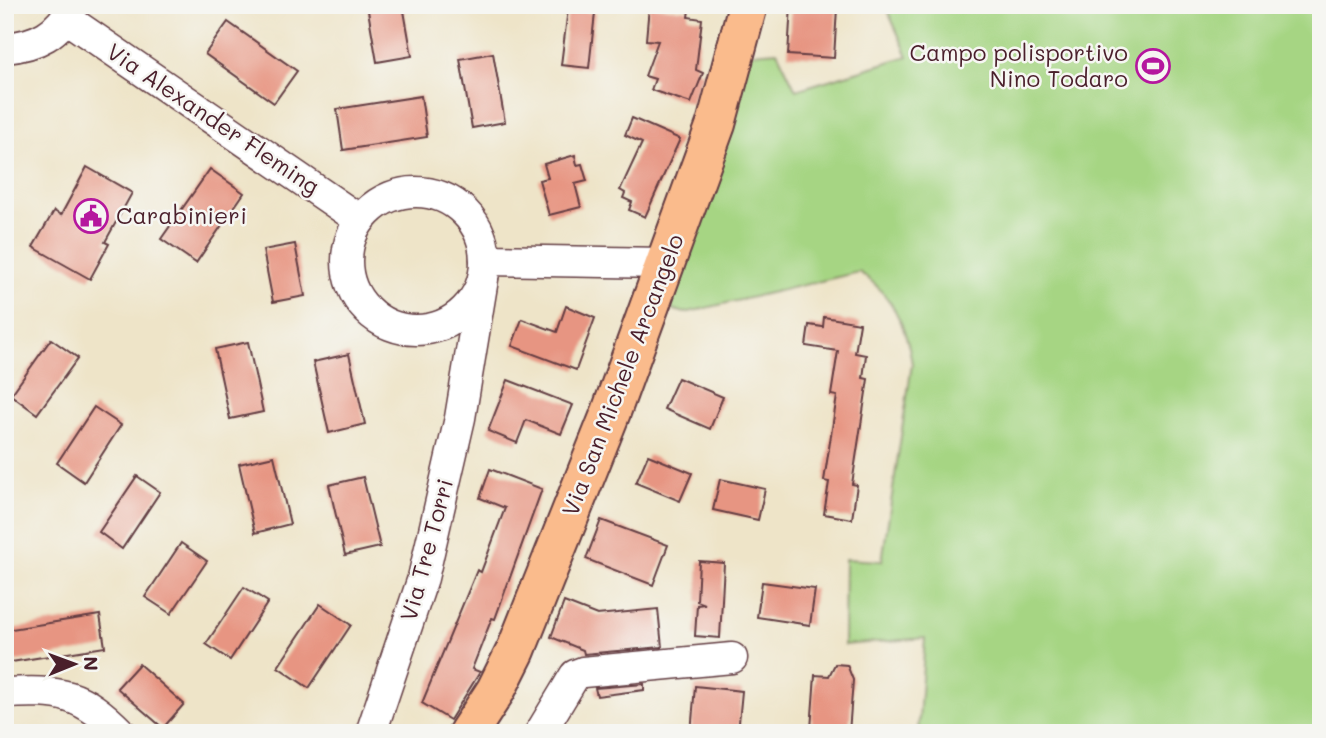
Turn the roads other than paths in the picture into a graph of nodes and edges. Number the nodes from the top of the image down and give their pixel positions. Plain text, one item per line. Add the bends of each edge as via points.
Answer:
1 (748, 5) edge
2 (70, 12) edge
3 (5, 48) edge
4 (360, 220) junction
5 (665, 263) junction
6 (484, 269) junction
7 (419, 330) junction
8 (470, 365) junction
9 (732, 658) dead end
10 (5, 693) edge
11 (121, 733) edge
12 (371, 733) edge
13 (468, 733) edge
14 (541, 733) edge

1 - 5 main road, Via San Michele Arcangelo via 716,124
2 - 3 street via 50,36 27,46
2 - 4 street, Via Alexander Fleming
4 - 6 street via 378,203 401,193 425,192 448,200 468,215 480,236
4 - 7 street via 348,252 352,286 371,313 386,323
5 - 6 street
5 - 13 main road, Via San Michele Arcangelo via 516,650
6 - 7 street via 476,295 459,314 436,327
6 - 8 street, Via Tre Torri
7 - 8 street via 452,342
8 - 12 street, Via Tre Torri via 423,578
9 - 14 street via 575,675
10 - 11 street via 56,693 81,700

